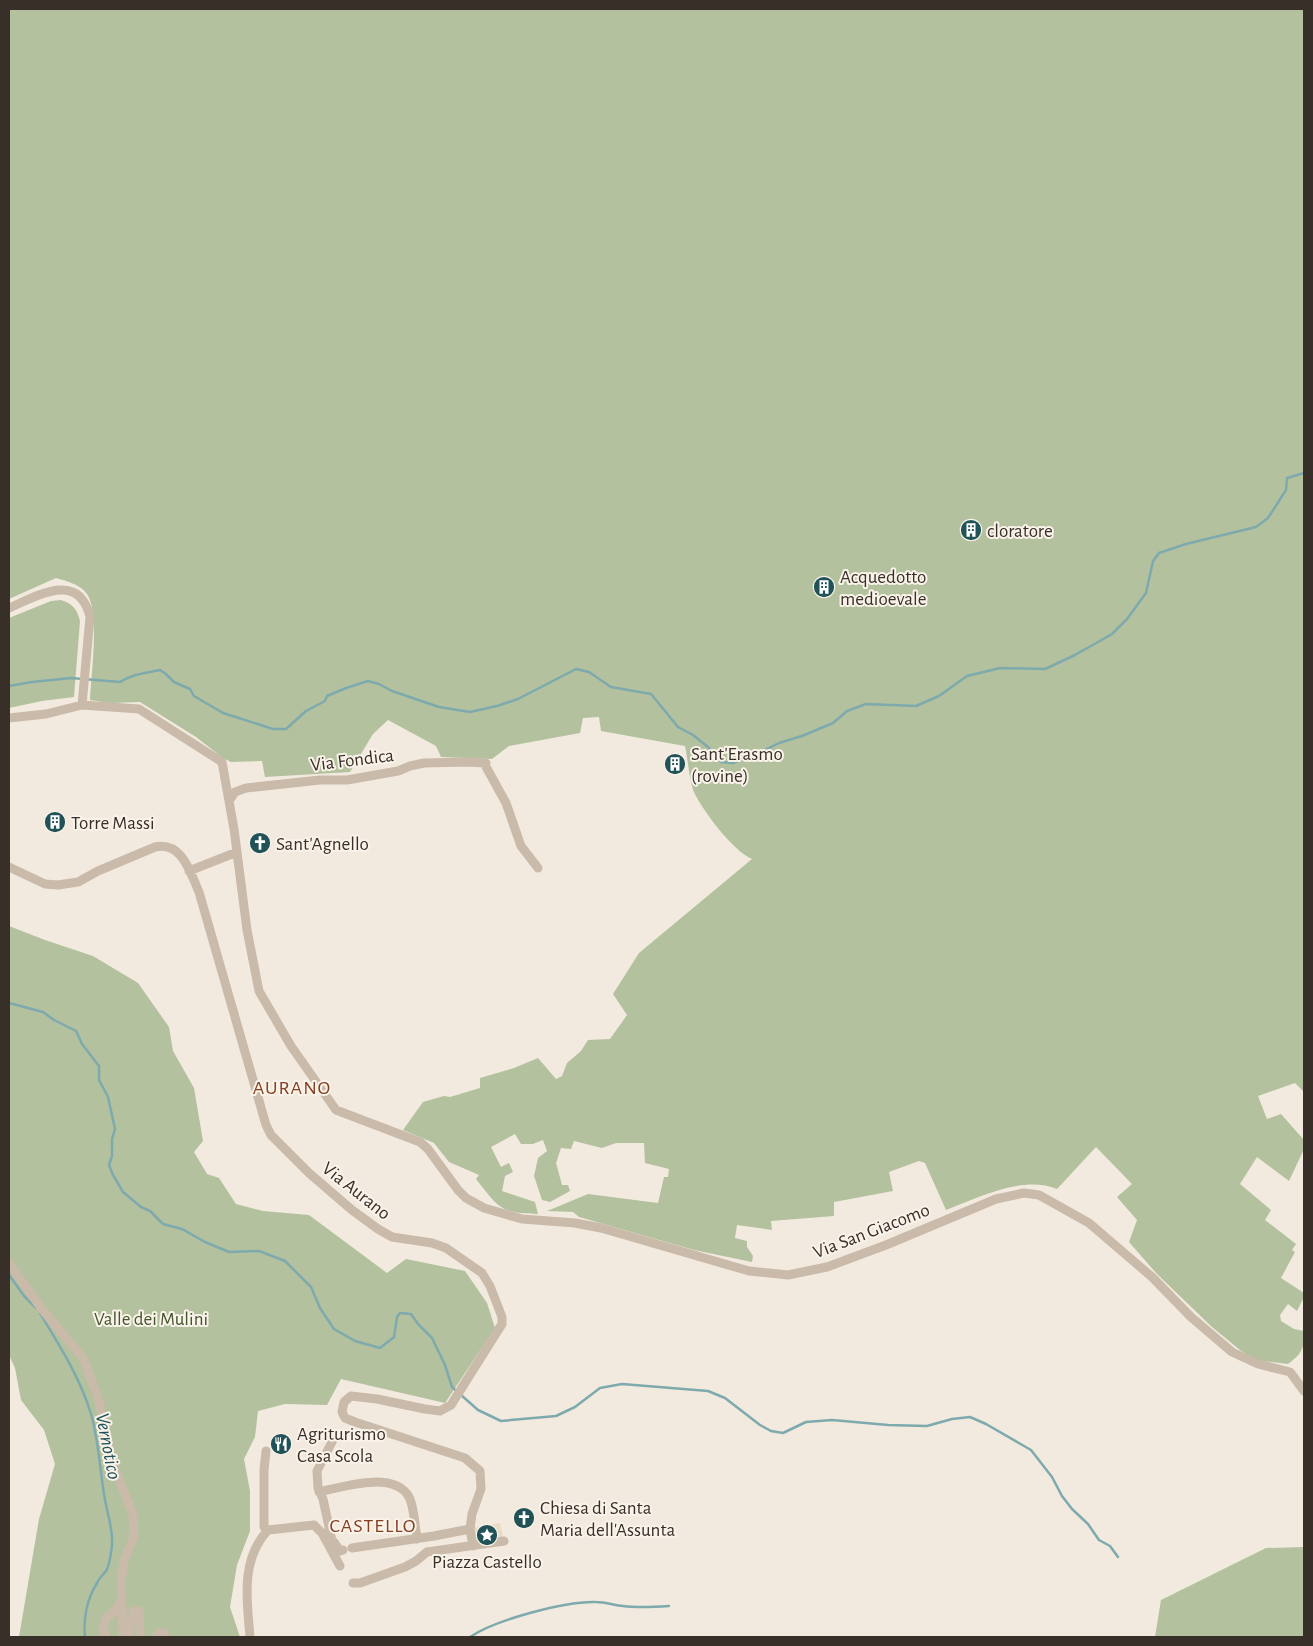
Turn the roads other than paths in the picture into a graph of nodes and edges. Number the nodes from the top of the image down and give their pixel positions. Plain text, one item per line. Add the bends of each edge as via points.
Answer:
1 (9, 608) edge
2 (82, 705) junction
3 (9, 718) edge
4 (229, 801) junction
5 (237, 852) junction
6 (9, 867) edge
7 (538, 868) dead end
8 (189, 871) junction
9 (9, 1264) edge
10 (1304, 1391) edge
11 (332, 1440) dead end
12 (266, 1451) dead end
13 (319, 1492) junction
14 (470, 1529) junction
15 (268, 1530) junction
16 (417, 1538) junction
17 (328, 1539) junction
18 (504, 1541) dead end
19 (473, 1546) junction
20 (340, 1566) dead end
21 (353, 1583) dead end
22 (122, 1598) junction
23 (106, 1637) edge
24 (122, 1637) edge
25 (129, 1637) edge
26 (140, 1637) edge
27 (156, 1637) edge
28 (165, 1637) edge
29 (250, 1637) edge

1 - 2 street via 50,590 66,590 83,599 88,607 90,626
2 - 3 street via 46,714
2 - 4 street via 139,709 222,762
4 - 5 street
4 - 7 street, Via Fondica via 235,792 246,788 347,780 398,772 424,763 485,763 506,803 521,846
5 - 8 street
5 - 10 street, Via San Giacomo via 259,991 331,1105 336,1110 420,1142 458,1190 484,1208 522,1218 608,1229 749,1271 788,1274 827,1267 996,1199 1024,1193 1039,1195 1089,1223 1232,1352 1258,1364 1290,1372
6 - 8 street, Via Aurano via 45,884 58,885 78,882 164,845 179,853
8 - 14 street, Via Aurano via 199,892 271,1135 309,1173 378,1229 392,1237 446,1248 482,1273 490,1286 502,1324 451,1405 440,1411 350,1396 344,1402 342,1412 345,1418 465,1458 480,1471 481,1488
9 - 22 street via 83,1358 98,1400 112,1462 133,1514 134,1537 120,1582
11 - 13 street via 317,1472
12 - 15 street via 264,1528
13 - 16 street via 370,1482 394,1484 409,1496
13 - 17 street via 323,1499
14 - 16 street
14 - 19 street
15 - 17 street via 314,1525
15 - 29 street via 254,1552 247,1572
16 - 17 street via 340,1551
17 - 20 street
18 - 19 street
19 - 21 street via 427,1552 404,1567
22 - 23 street via 116,1610 106,1618 103,1629
22 - 24 street
25 - 26 street via 131,1617 134,1611 139,1611
27 - 28 street via 158,1633 164,1633

